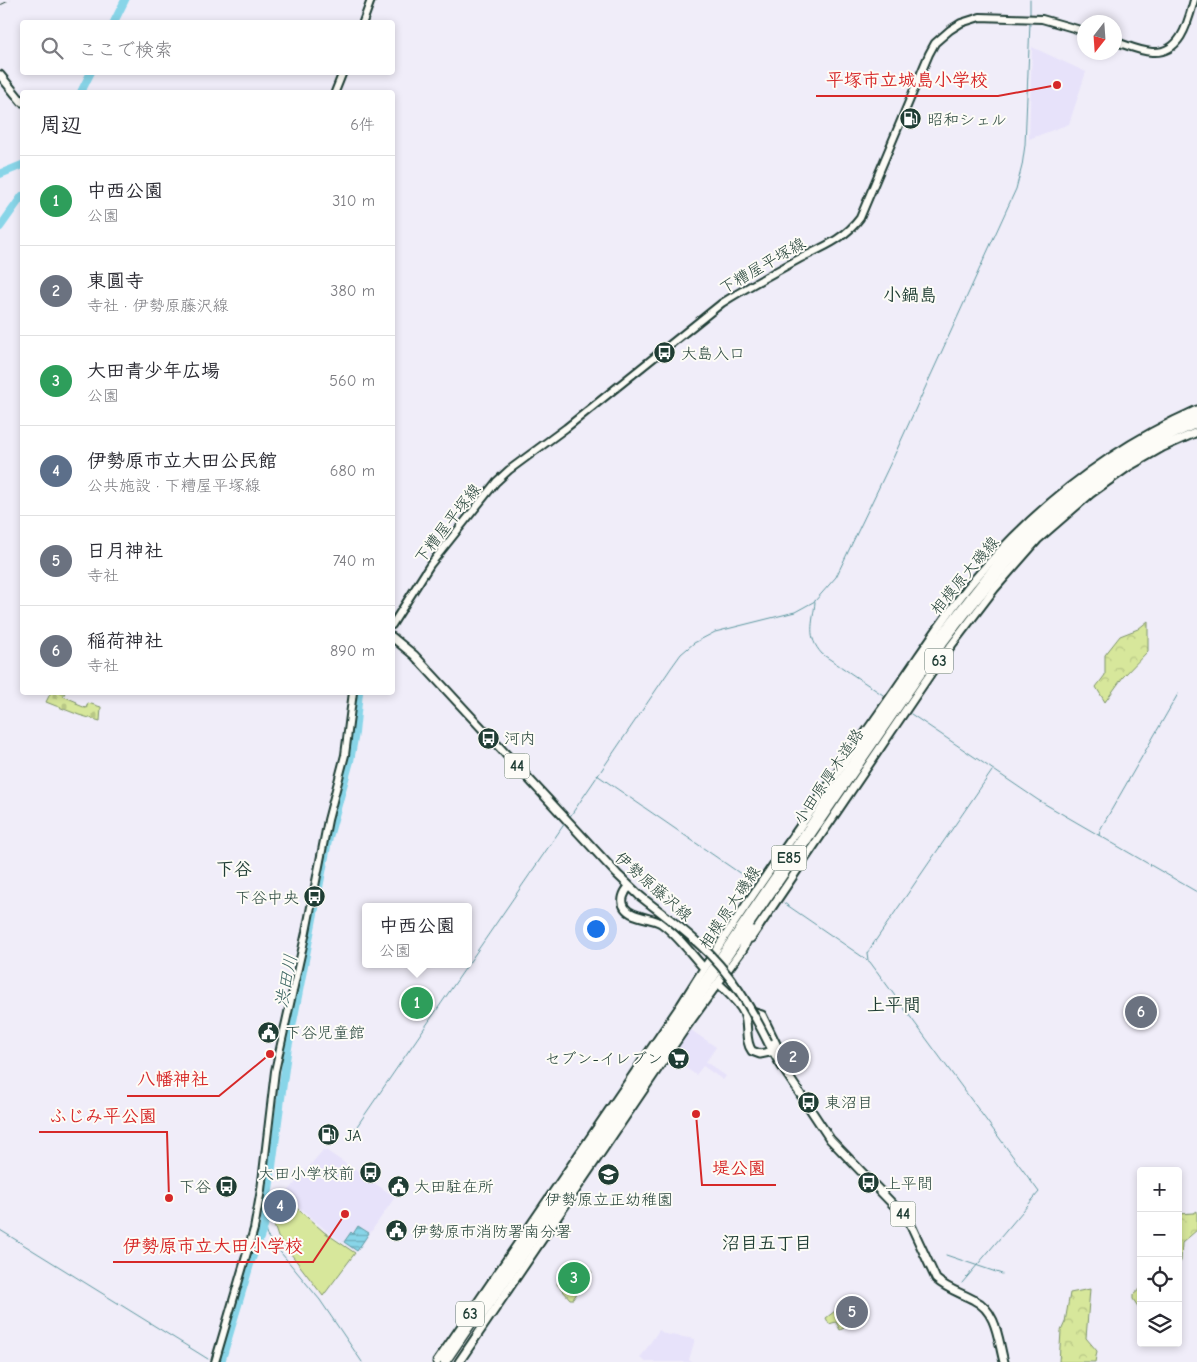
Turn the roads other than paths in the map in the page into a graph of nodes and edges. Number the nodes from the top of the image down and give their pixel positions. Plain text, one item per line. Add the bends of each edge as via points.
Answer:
1 (371, 0) edge
2 (1194, 0) edge
3 (363, 20) edge
4 (1077, 29) edge
5 (1122, 44) edge
6 (0, 75) edge
7 (342, 75) edge
8 (336, 90) edge
9 (20, 100) edge
10 (1197, 410) edge
11 (1197, 417) edge
12 (1197, 423) edge
13 (1197, 432) edge
14 (395, 620) edge
15 (395, 639) edge
16 (353, 695) edge
17 (799, 847) junction
18 (629, 887) junction
19 (742, 950) junction
20 (704, 968) junction
21 (718, 983) junction
22 (743, 1011) junction
23 (773, 1051) junction
24 (215, 1362) edge
25 (437, 1362) edge
26 (445, 1362) edge
27 (451, 1362) edge
28 (459, 1362) edge
29 (1004, 1362) edge

1 - 3 main road
2 - 5 main road via 1183,33 1164,51 1142,51
4 - 14 main road, 下糟屋平塚線 via 1049,20 980,17 961,23 941,37 929,54 860,218 852,228 835,241 722,303 509,470 430,565
6 - 9 main road
7 - 8 main road
10 - 20 main road, 相模原大磯線 / 63 via 1151,432 1079,479 1020,531 975,578
11 - 17 highway, 小田原厚木道路 / E85 via 1145,443 1086,481 1008,552 925,657
12 - 17 highway, 小田原厚木道路 / E85 via 1147,448 1091,485 1064,506 1013,556 930,660
13 - 19 main road, 相模原大磯線 / 63 via 1128,467 1099,487 1038,539 1009,572 937,664
15 - 18 main road, 伊勢原藤沢線 / 44 via 414,655
16 - 24 main road via 345,756 328,820 275,1071 262,1190 254,1229
17 - 19 highway via 786,876 748,934
17 - 20 highway, E85 via 776,871 711,964
17 - 26 highway, 小田原厚木道路 / E85
17 - 27 highway, 小田原厚木道路 / E85
18 - 20 main road via 623,897 626,909 664,925
18 - 23 main road, 伊勢原藤沢線 / 44, bridge via 709,954 740,992
19 - 21 main road, 相模原大磯線 / 63
20 - 25 main road, 相模原大磯線 / 63 via 682,1005
21 - 22 main road
21 - 28 main road, 相模原大磯線 / 63
22 - 23 main road via 750,1049 760,1054
22 - 23 main road via 761,1014 779,1050
23 - 29 main road, 伊勢原藤沢線 / 44 via 830,1139 908,1220 936,1279 977,1301 991,1314

